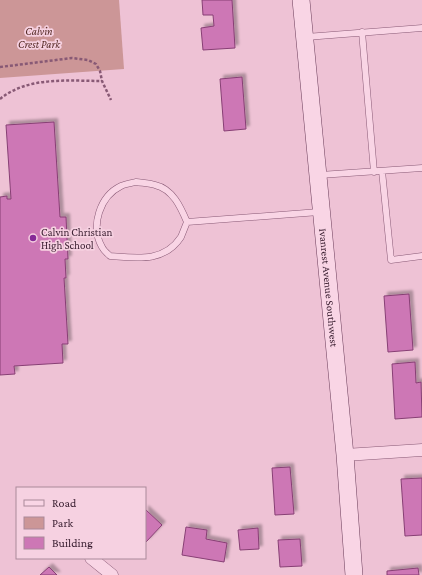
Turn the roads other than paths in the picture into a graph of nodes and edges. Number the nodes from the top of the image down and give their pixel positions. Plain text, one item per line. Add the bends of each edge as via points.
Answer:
1 (301, 0) edge
2 (422, 28) edge
3 (362, 32) junction
4 (304, 37) junction
5 (422, 168) edge
6 (382, 171) junction
7 (374, 172) junction
8 (422, 175) edge
9 (318, 176) junction
10 (321, 212) junction
11 (187, 222) junction
12 (422, 256) edge
13 (422, 450) edge
14 (345, 455) junction
15 (91, 559) edge
16 (112, 575) edge
17 (354, 575) edge

1 - 4 street, Ivanrest Avenue Southwest
2 - 3 lane
3 - 4 lane
3 - 7 lane
4 - 9 street, Ivanrest Avenue Southwest
5 - 6 lane
5 - 8 lane
6 - 7 lane
6 - 12 lane via 391,260
7 - 9 lane
9 - 10 street, Ivanrest Avenue Southwest
10 - 11 lane
10 - 14 street, Ivanrest Avenue Southwest
11 - 11 lane via 170,193 157,185 136,182 122,185 107,195 101,207 97,232 102,248 110,256 153,257 169,249 180,237
13 - 14 street
14 - 17 street, Ivanrest Avenue Southwest
15 - 16 street

